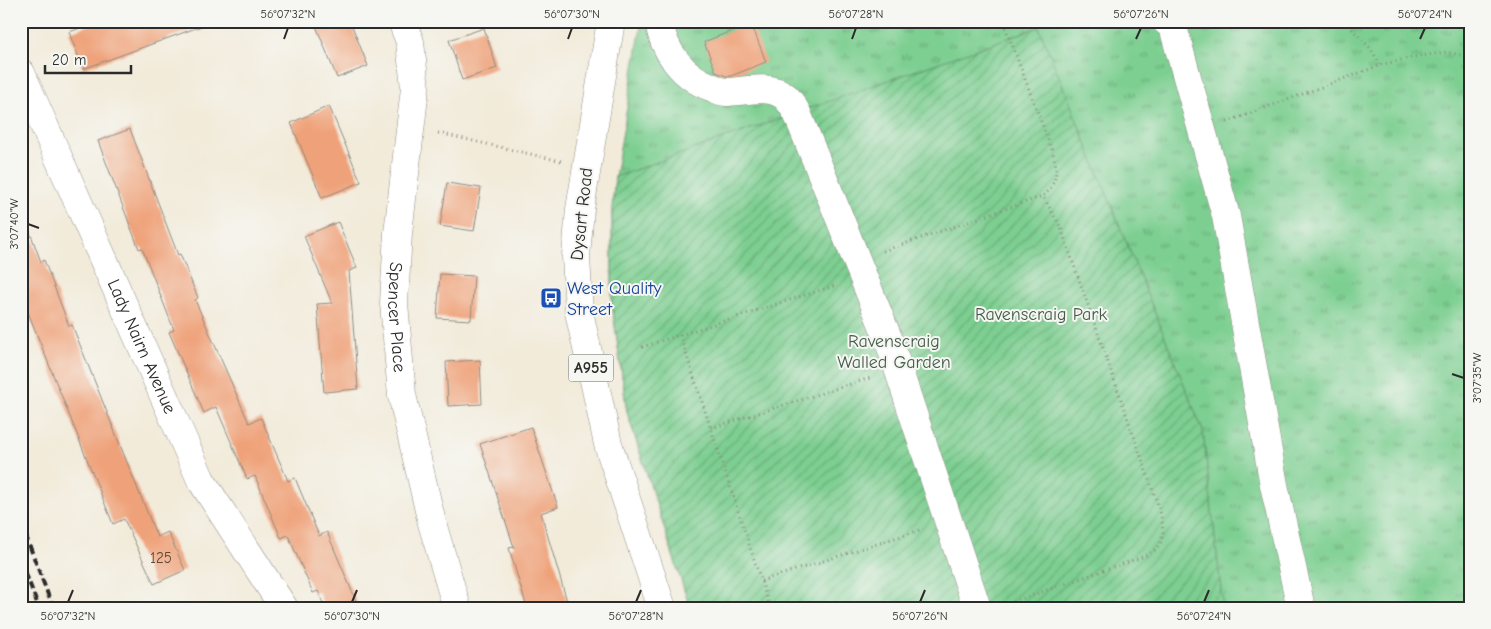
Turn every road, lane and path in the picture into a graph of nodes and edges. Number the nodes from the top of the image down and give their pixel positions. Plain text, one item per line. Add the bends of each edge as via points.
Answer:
1 (402, 21) edge
2 (611, 21) edge
3 (658, 21) edge
4 (1003, 21) edge
5 (1166, 21) edge
6 (1344, 21) edge
7 (1470, 57) edge
8 (1381, 65) junction
9 (21, 73) edge
10 (410, 126) junction
11 (1202, 131) junction
12 (586, 167) junction
13 (1043, 196) junction
14 (860, 268) junction
15 (680, 335) junction
16 (642, 347) dead end
17 (898, 369) junction
18 (711, 428) junction
19 (948, 521) junction
20 (762, 581) junction
21 (284, 608) edge
22 (457, 608) edge
23 (662, 608) edge
24 (770, 608) edge
25 (977, 608) edge
26 (996, 608) edge
27 (1300, 608) edge

1 - 10 street, Spencer Place via 410,42 415,88
2 - 12 street, Dysart Road / A955
3 - 14 street via 661,36 679,67 700,83 724,92 754,88 772,90 786,97 797,113
4 - 13 path via 1057,166 1052,188
5 - 11 street via 1173,27
6 - 8 path
7 - 8 path via 1446,52
8 - 11 path
9 - 21 street, Lady Nairn Avenue via 201,480
10 - 12 path
10 - 22 street, Spencer Place via 394,303 402,395 432,523
11 - 27 street via 1226,216 1274,484
12 - 23 street, Dysart Road / A955 via 576,256 579,312 608,444
13 - 14 path
13 - 26 path via 1061,228 1160,508 1162,537 1158,547 1144,556
14 - 15 path
14 - 17 street
15 - 16 path
15 - 18 path
17 - 18 path
17 - 19 street
18 - 20 path
19 - 20 path
19 - 25 street
20 - 24 path

